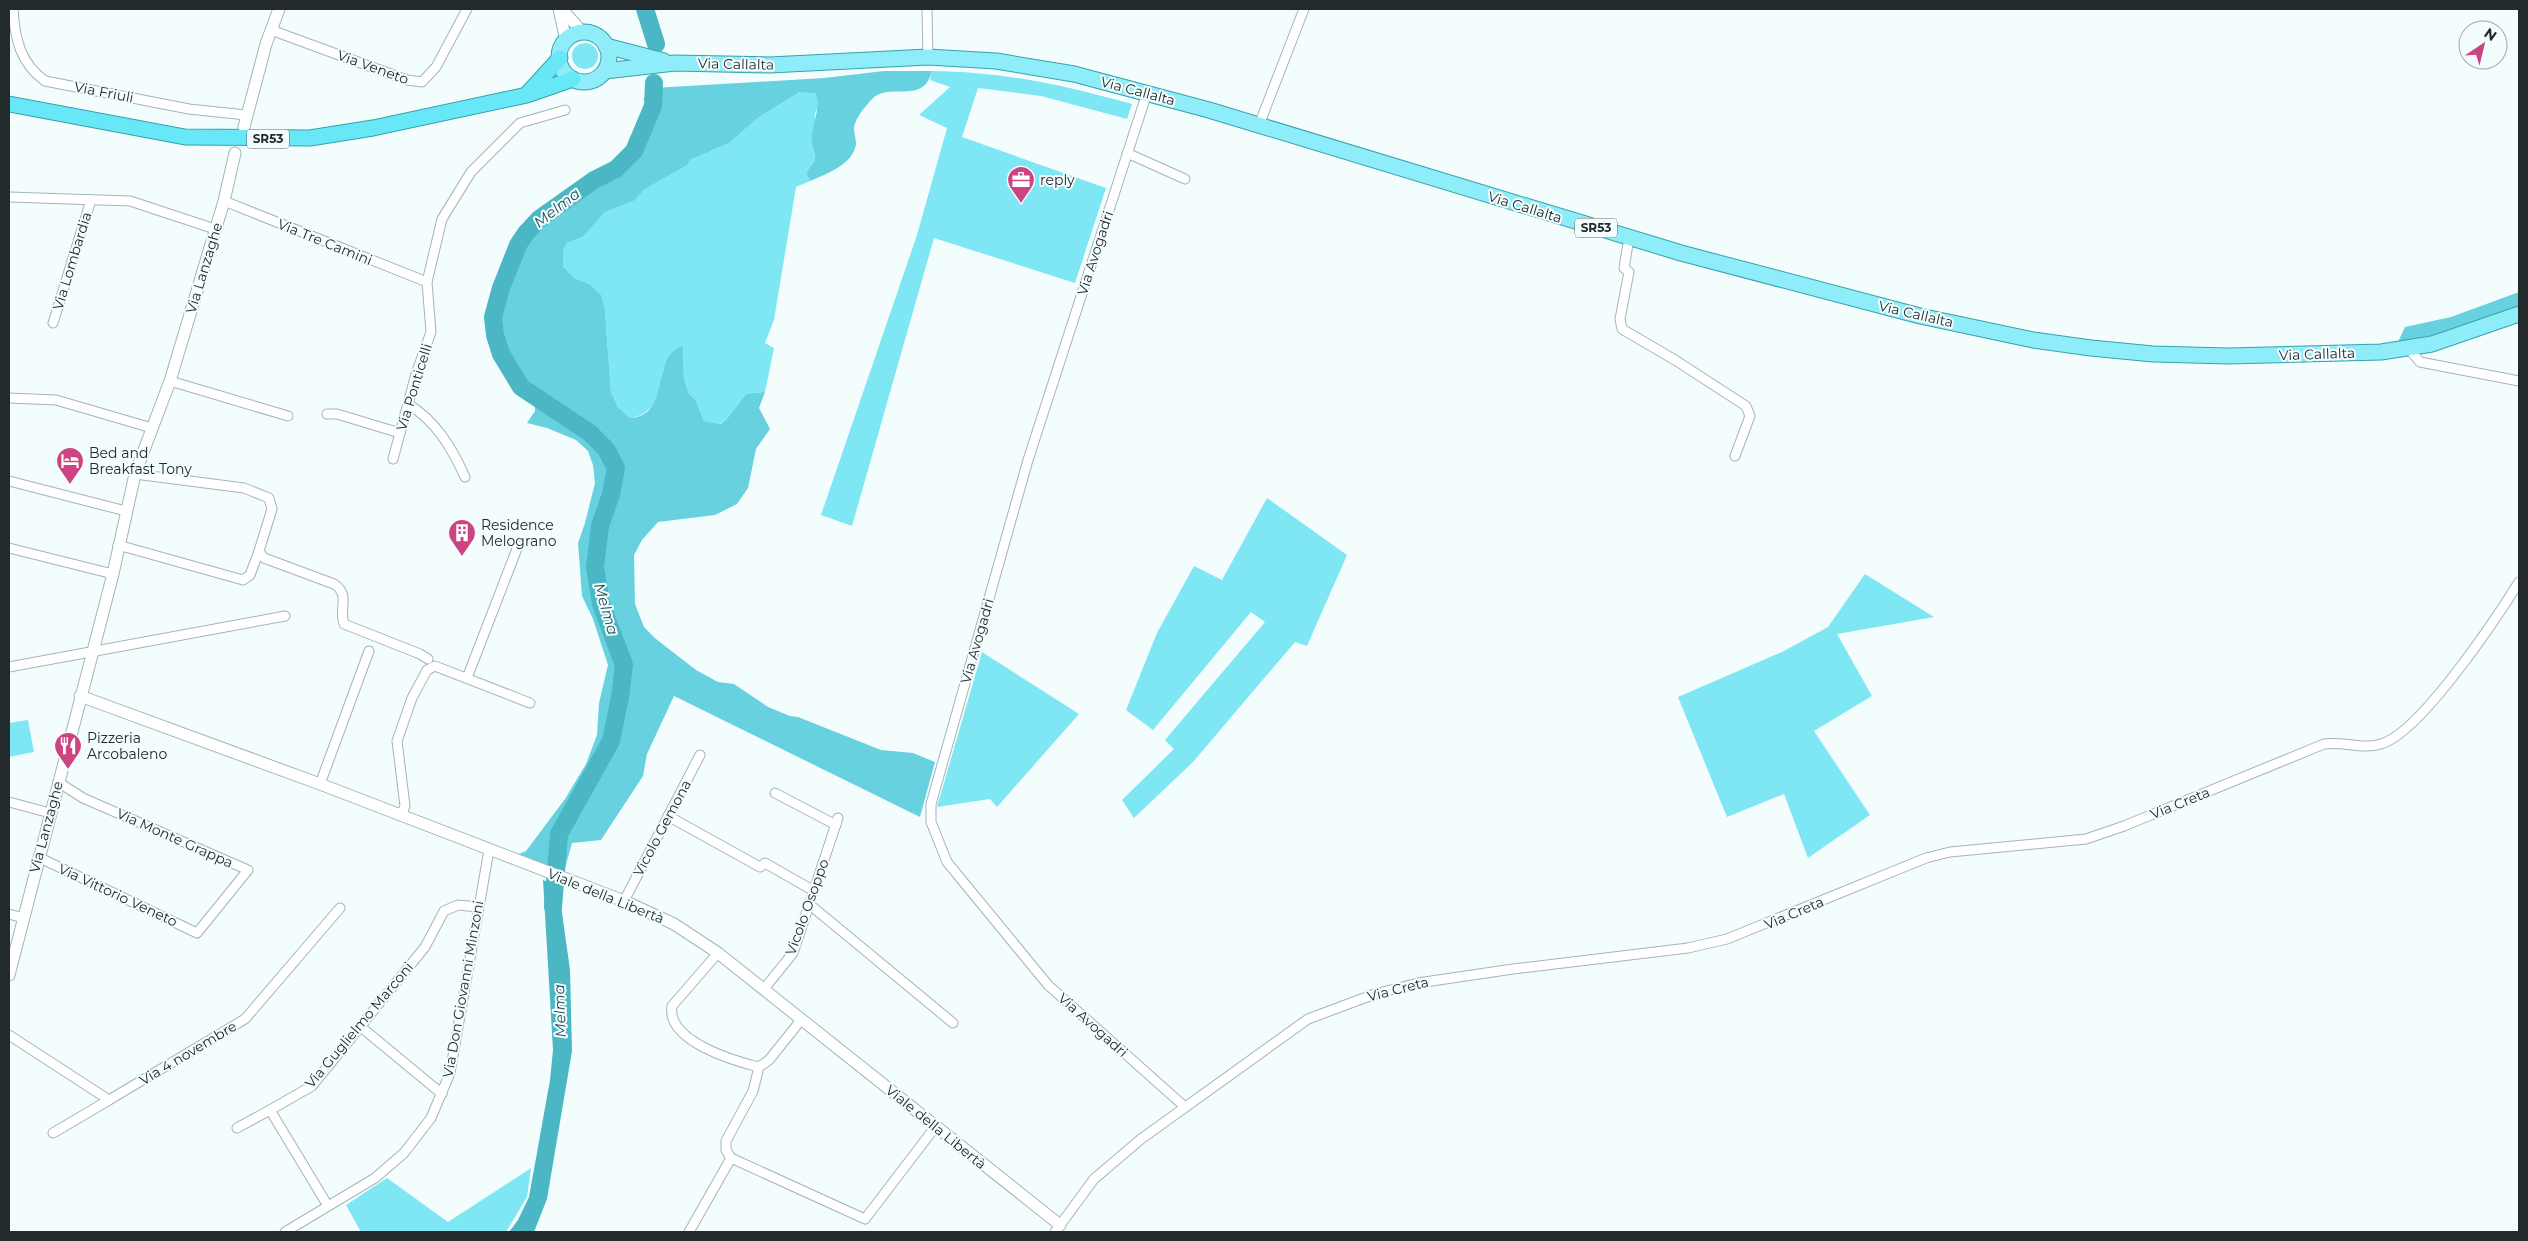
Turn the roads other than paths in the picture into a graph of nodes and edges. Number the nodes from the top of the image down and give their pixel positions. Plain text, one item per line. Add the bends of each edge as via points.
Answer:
1 (13, 9) edge
2 (279, 9) edge
3 (467, 9) edge
4 (561, 9) edge
5 (927, 9) edge
6 (1304, 9) edge
7 (271, 30) junction
8 (583, 33) junction
9 (566, 40) junction
10 (606, 46) junction
11 (928, 57) junction
12 (560, 58) junction
13 (675, 63) junction
14 (605, 71) junction
15 (573, 79) junction
16 (1147, 93) junction
17 (527, 94) junction
18 (9, 104) edge
19 (565, 110) dead end
20 (246, 115) junction
21 (1258, 125) junction
22 (244, 127) dead end
23 (235, 153) dead end
24 (1128, 154) junction
25 (1185, 179) dead end
26 (9, 197) edge
27 (91, 200) junction
28 (224, 202) junction
29 (215, 229) junction
30 (1629, 238) junction
31 (427, 282) junction
32 (2519, 314) edge
33 (53, 323) dead end
34 (2408, 349) junction
35 (170, 381) junction
36 (2519, 381) edge
37 (9, 398) edge
38 (408, 404) junction
39 (327, 414) dead end
40 (288, 416) dead end
41 (152, 428) junction
42 (400, 434) junction
43 (1735, 456) dead end
44 (393, 459) dead end
45 (136, 474) junction
46 (465, 477) dead end
47 (9, 481) edge
48 (126, 511) junction
49 (118, 544) junction
50 (518, 546) dead end
51 (9, 548) edge
52 (259, 551) junction
53 (113, 574) junction
54 (2519, 582) edge
55 (285, 616) dead end
56 (92, 650) junction
57 (369, 651) dead end
58 (431, 663) junction
59 (9, 667) edge
60 (467, 678) junction
61 (80, 696) junction
62 (530, 703) dead end
63 (700, 755) dead end
64 (58, 782) junction
65 (320, 784) junction
66 (775, 793) dead end
67 (9, 802) edge
68 (50, 813) junction
69 (401, 816) junction
70 (668, 816) junction
71 (489, 850) junction
72 (38, 857) junction
73 (814, 891) junction
74 (624, 901) junction
75 (809, 904) junction
76 (478, 907) junction
77 (340, 908) dead end
78 (9, 914) edge
79 (23, 918) junction
80 (197, 933) joint
81 (718, 953) junction
82 (9, 975) edge
83 (764, 989) junction
84 (801, 1020) junction
85 (953, 1023) dead end
86 (361, 1027) junction
87 (9, 1034) edge
88 (759, 1067) junction
89 (442, 1094) junction
90 (109, 1100) junction
91 (1185, 1108) junction
92 (270, 1110) junction
93 (936, 1126) junction
94 (237, 1128) dead end
95 (53, 1133) dead end
96 (732, 1158) junction
97 (328, 1206) junction
98 (1057, 1229) edge
99 (285, 1232) edge
100 (690, 1232) edge

1 - 20 street, Via Friuli via 14,28 22,55 31,71 45,81 189,108
2 - 7 street
3 - 7 street, Via Veneto via 436,67 422,82 407,80
4 - 8 street
4 - 9 street
5 - 11 street
6 - 21 street
7 - 20 street
8 - 9 main road
8 - 10 main road via 599,38
9 - 12 main road
10 - 13 main road, Via Callalta / SR53
10 - 14 main road via 609,61
11 - 13 main road, Via Callalta / SR53 via 770,65
11 - 16 main road, Via Callalta / SR53 via 996,61 1074,74
12 - 15 main road via 562,69
12 - 17 highway
13 - 14 main road, Via Callalta / SR53
14 - 15 main road via 590,81
15 - 17 highway, SR53
16 - 21 main road, Via Callalta / SR53
16 - 24 street, Via Avogadri
17 - 18 highway, SR53 via 373,128 310,138 185,137
19 - 31 street, Via Ponticelli via 520,123 471,172 442,218
20 - 22 street
21 - 30 main road, Via Callalta / SR53
23 - 28 street, Via Lanzaghe
24 - 25 street
24 - 91 street, Via Avogadri via 1028,460 931,804 931,822 947,862 1048,985
26 - 27 street, Via Lombardia
27 - 29 street, Via Lombardia via 130,201
27 - 33 street, Via Lombardia
28 - 29 street, Via Lanzaghe
28 - 31 street, Via Tre Camini
29 - 35 street, Via Lanzaghe
30 - 34 main road, Via Callalta / SR53 via 1920,316 2033,340 2153,354 2228,356
30 - 43 street via 1624,268 1629,272 1620,319 1622,329 1746,406 1750,416
31 - 38 street, Via Ponticelli via 431,332
32 - 34 main road, Via Callalta / SR53
34 - 36 street via 2420,362
35 - 40 street
35 - 41 street, Via Lanzaghe
37 - 41 street via 56,400
38 - 42 street, Via Ponticelli
38 - 46 street via 443,436
39 - 42 street via 337,414
41 - 45 street, Via Lanzaghe
42 - 44 street, Via Ponticelli
45 - 48 street, Via Lanzaghe
45 - 52 street via 244,488 269,498 272,509
47 - 48 street
48 - 49 street, Via Lanzaghe
49 - 52 street via 242,580 250,576
49 - 53 street, Via Lanzaghe
50 - 60 street
51 - 53 street
52 - 58 street via 264,558 338,586 344,598 344,624 420,654
53 - 56 street, Via Lanzaghe
54 - 91 street, Via Creta via 2495,621 2431,704 2383,744 2324,744 2086,839 1950,852 1926,858 1727,939 1688,948 1451,977 1375,994 1308,1019
55 - 56 street
56 - 59 street
56 - 61 street, Via Lanzaghe
57 - 65 street
58 - 60 street
58 - 69 street via 412,698 397,742 405,806
60 - 62 street
61 - 64 street, Via Lanzaghe
61 - 65 street, Viale della Libertà
63 - 70 street, Vicolo Gemona
64 - 68 street, Via Lanzaghe
64 - 80 street, Via Monte Grappa via 83,798 248,870
65 - 69 street, Viale della Libertà
66 - 73 street, Vicolo Osoppo via 837,822
67 - 68 street
68 - 72 street, Via Lanzaghe
69 - 71 street, Viale della Libertà
70 - 73 street via 760,867 765,863
70 - 74 street, Vicolo Gemona
71 - 74 street, Viale della Libertà
71 - 76 street, Via Don Giovanni Minzoni
72 - 79 street, Via Lanzaghe
72 - 80 street, Via Vittorio Veneto
73 - 75 street, Vicolo Osoppo
74 - 81 street, Viale della Libertà via 674,924
75 - 83 street, Vicolo Osoppo via 793,953
75 - 85 street
76 - 86 street, Via Guglielmo Marconi via 458,905 444,911 425,946
76 - 89 street, Via Don Giovanni Minzoni via 450,1073
77 - 90 street, Via 4 novembre via 245,1019
78 - 79 street
79 - 82 street, Via Lanzaghe
81 - 83 street, Viale della Libertà
81 - 88 street via 672,1006 674,1021 707,1050
83 - 84 street, Viale della Libertà
84 - 88 street via 769,1060
84 - 93 street, Viale della Libertà
86 - 89 street
86 - 92 street, Via Guglielmo Marconi via 312,1086
87 - 90 street
88 - 96 street via 753,1091 726,1141 726,1150
89 - 97 street, Via Don Giovanni Minzoni via 431,1118 404,1153 375,1178
90 - 95 street, Via 4 novembre
91 - 98 street, Via Creta via 1141,1139 1094,1179
92 - 94 street, Via Guglielmo Marconi
92 - 97 street
93 - 96 street via 865,1219
93 - 98 street, Viale della Libertà
96 - 100 street
97 - 99 street, Via Don Giovanni Minzoni

